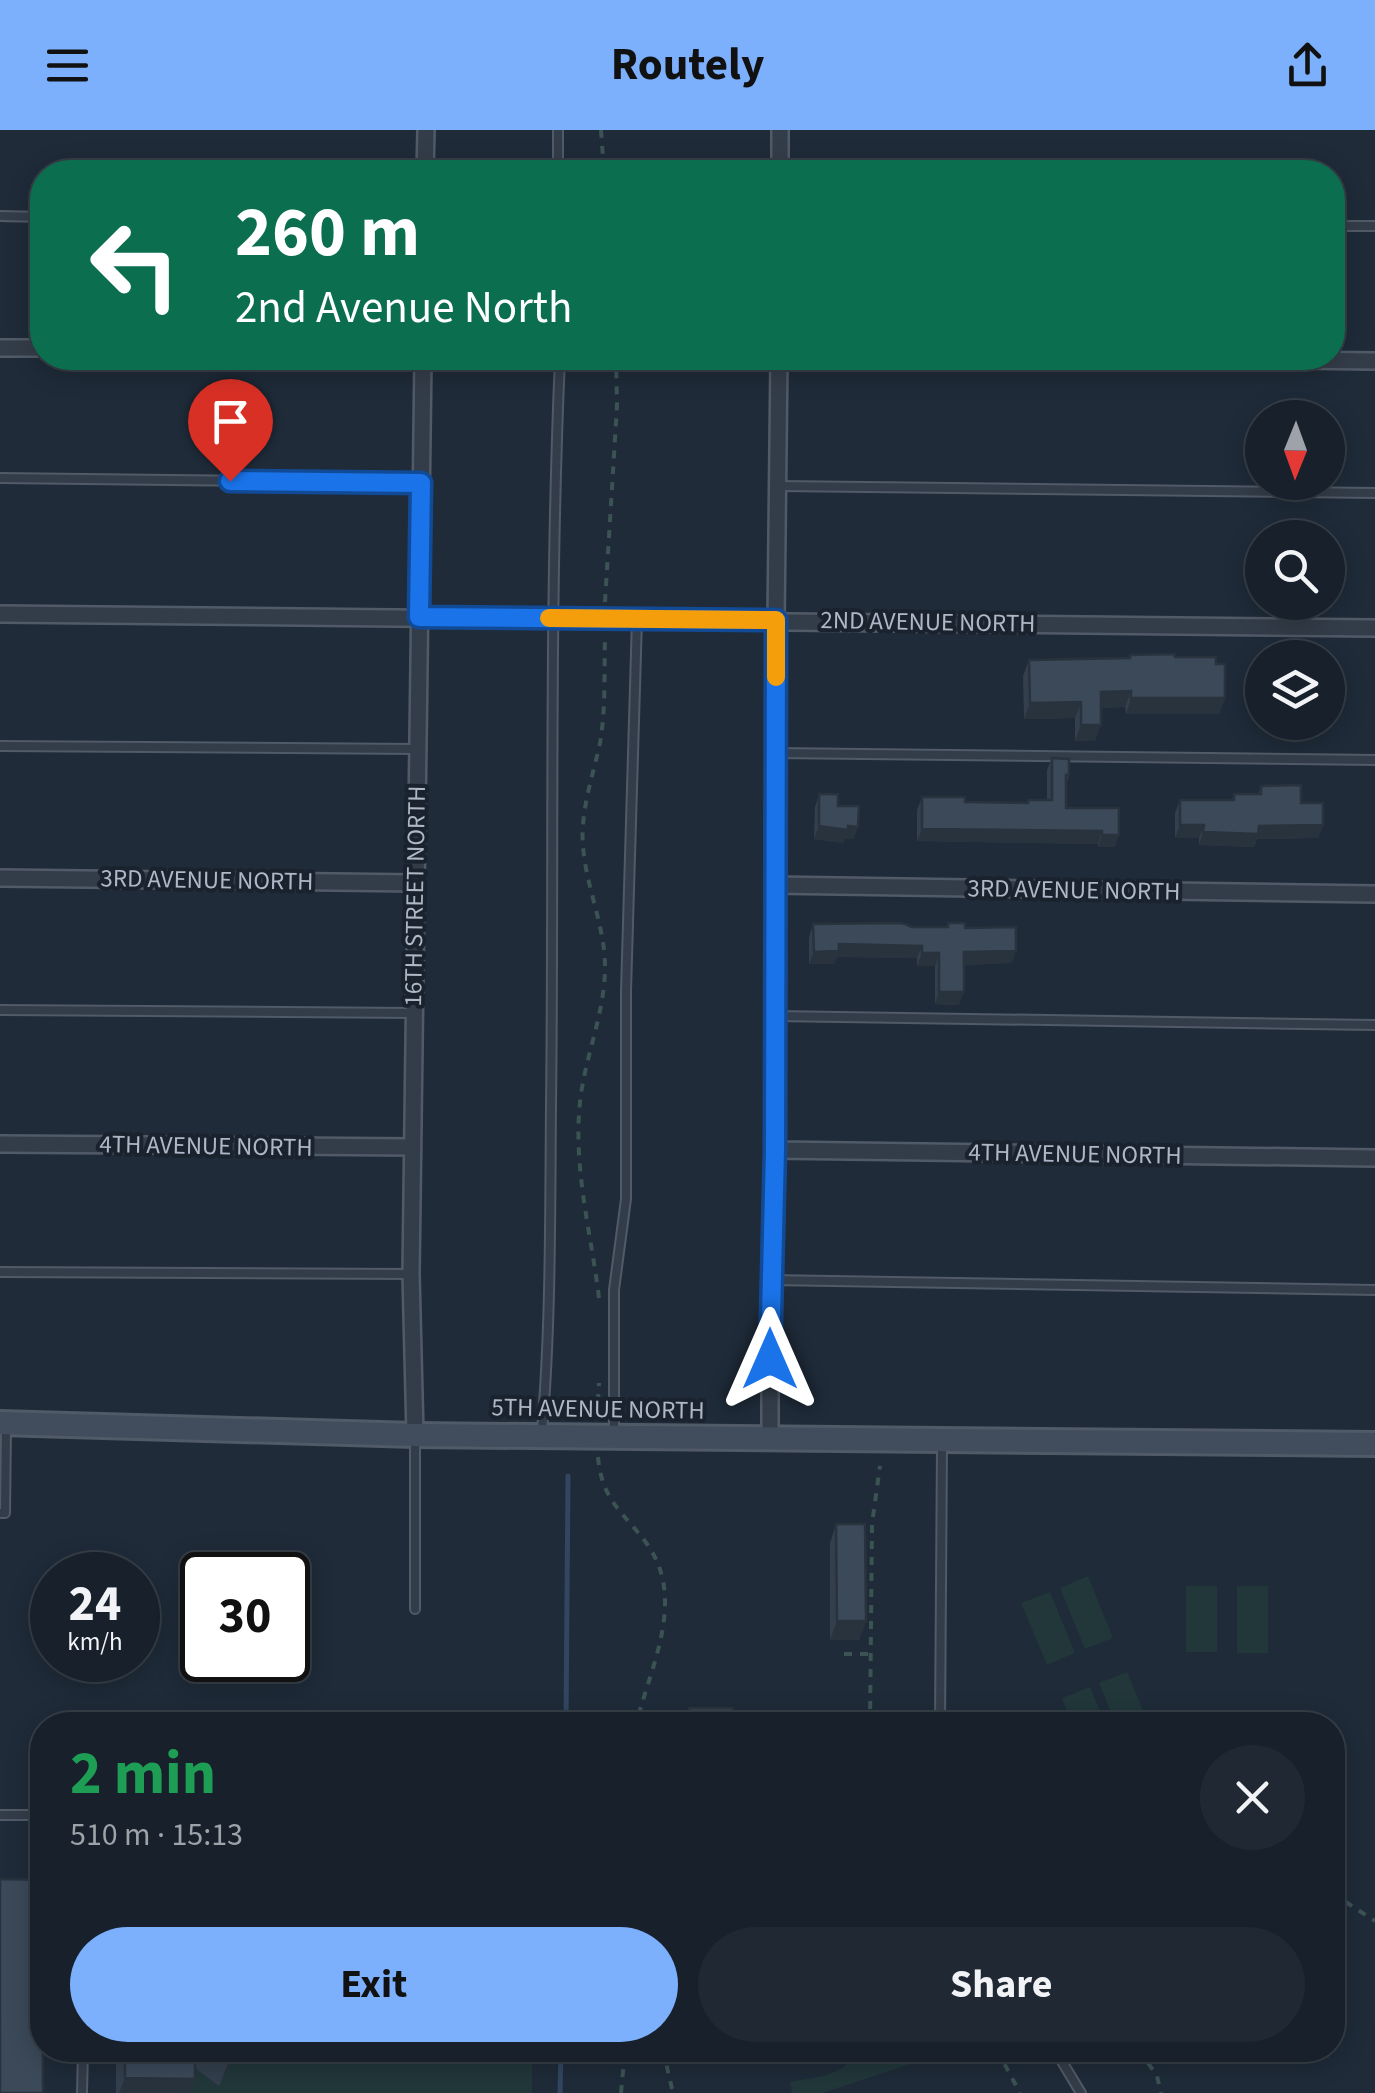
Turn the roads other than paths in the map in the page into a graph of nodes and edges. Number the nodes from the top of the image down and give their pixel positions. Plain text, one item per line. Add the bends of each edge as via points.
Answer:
1 (426, 130) edge
2 (558, 130) edge
3 (780, 130) edge
4 (426, 160) edge
5 (558, 160) edge
6 (780, 160) edge
7 (0, 216) edge
8 (30, 216) edge
9 (1345, 226) edge
10 (1375, 226) edge
11 (0, 348) edge
12 (30, 348) edge
13 (1345, 362) edge
14 (1375, 362) edge
15 (422, 370) edge
16 (560, 370) edge
17 (779, 370) edge
18 (0, 478) edge
19 (421, 483) junction
20 (778, 486) junction
21 (1375, 494) edge
22 (0, 614) edge
23 (419, 617) junction
24 (552, 618) junction
25 (638, 618) junction
26 (776, 620) junction
27 (1375, 628) edge
28 (0, 746) edge
29 (417, 750) junction
30 (775, 753) junction
31 (1375, 760) edge
32 (0, 878) edge
33 (415, 883) junction
34 (773, 885) junction
35 (1375, 894) edge
36 (0, 1010) edge
37 (413, 1013) junction
38 (774, 1016) junction
39 (1375, 1025) edge
40 (0, 1144) edge
41 (412, 1148) junction
42 (775, 1150) junction
43 (1375, 1158) edge
44 (0, 1272) edge
45 (411, 1274) junction
46 (770, 1280) junction
47 (1375, 1290) edge
48 (3, 1423) edge
49 (416, 1434) junction
50 (542, 1436) junction
51 (605, 1436) junction
52 (770, 1438) junction
53 (942, 1441) junction
54 (1375, 1444) edge
55 (0, 1513) edge
56 (414, 1609) dead end
57 (940, 1712) edge
58 (0, 1814) edge
59 (30, 1815) edge
60 (83, 2062) edge
61 (1062, 2062) edge
62 (82, 2093) edge
63 (1081, 2093) edge

1 - 4 street
2 - 5 lane
3 - 6 street
7 - 8 lane
9 - 10 lane
11 - 12 street
13 - 14 street
15 - 19 street, 16TH STREET NORTH
16 - 24 lane
17 - 20 street
18 - 19 lane
19 - 23 street, 16TH STREET NORTH
20 - 21 lane
20 - 26 street
22 - 23 street, 2ND AVENUE NORTH
23 - 24 street, 2ND AVENUE NORTH
23 - 29 street, 16TH STREET NORTH
24 - 25 street, 2ND AVENUE NORTH
24 - 50 lane via 552,1196
25 - 26 street, 2ND AVENUE NORTH
25 - 51 lane via 626,1198
26 - 27 street, 2ND AVENUE NORTH
26 - 30 street
28 - 29 lane
29 - 33 street, 16TH STREET NORTH
30 - 31 lane
30 - 34 street
32 - 33 street, 3RD AVENUE NORTH
33 - 37 street, 16TH STREET NORTH
34 - 35 street, 3RD AVENUE NORTH
34 - 38 street
36 - 37 lane
37 - 41 street, 16TH STREET NORTH
38 - 39 lane
38 - 42 street
40 - 41 street, 4TH AVENUE NORTH
41 - 45 street, 16TH STREET NORTH
42 - 43 street, 4TH AVENUE NORTH
42 - 46 street
44 - 45 lane
45 - 49 street, 16TH STREET NORTH
46 - 47 lane
46 - 52 street
48 - 49 street, 5TH AVENUE NORTH
48 - 55 lane
49 - 50 street, 5TH AVENUE NORTH
49 - 56 lane
50 - 51 street, 5TH AVENUE NORTH
51 - 52 street, 5TH AVENUE NORTH
52 - 53 street, 5TH AVENUE NORTH
53 - 54 street, 5TH AVENUE NORTH
53 - 57 lane
58 - 59 lane
60 - 62 lane
61 - 63 lane

